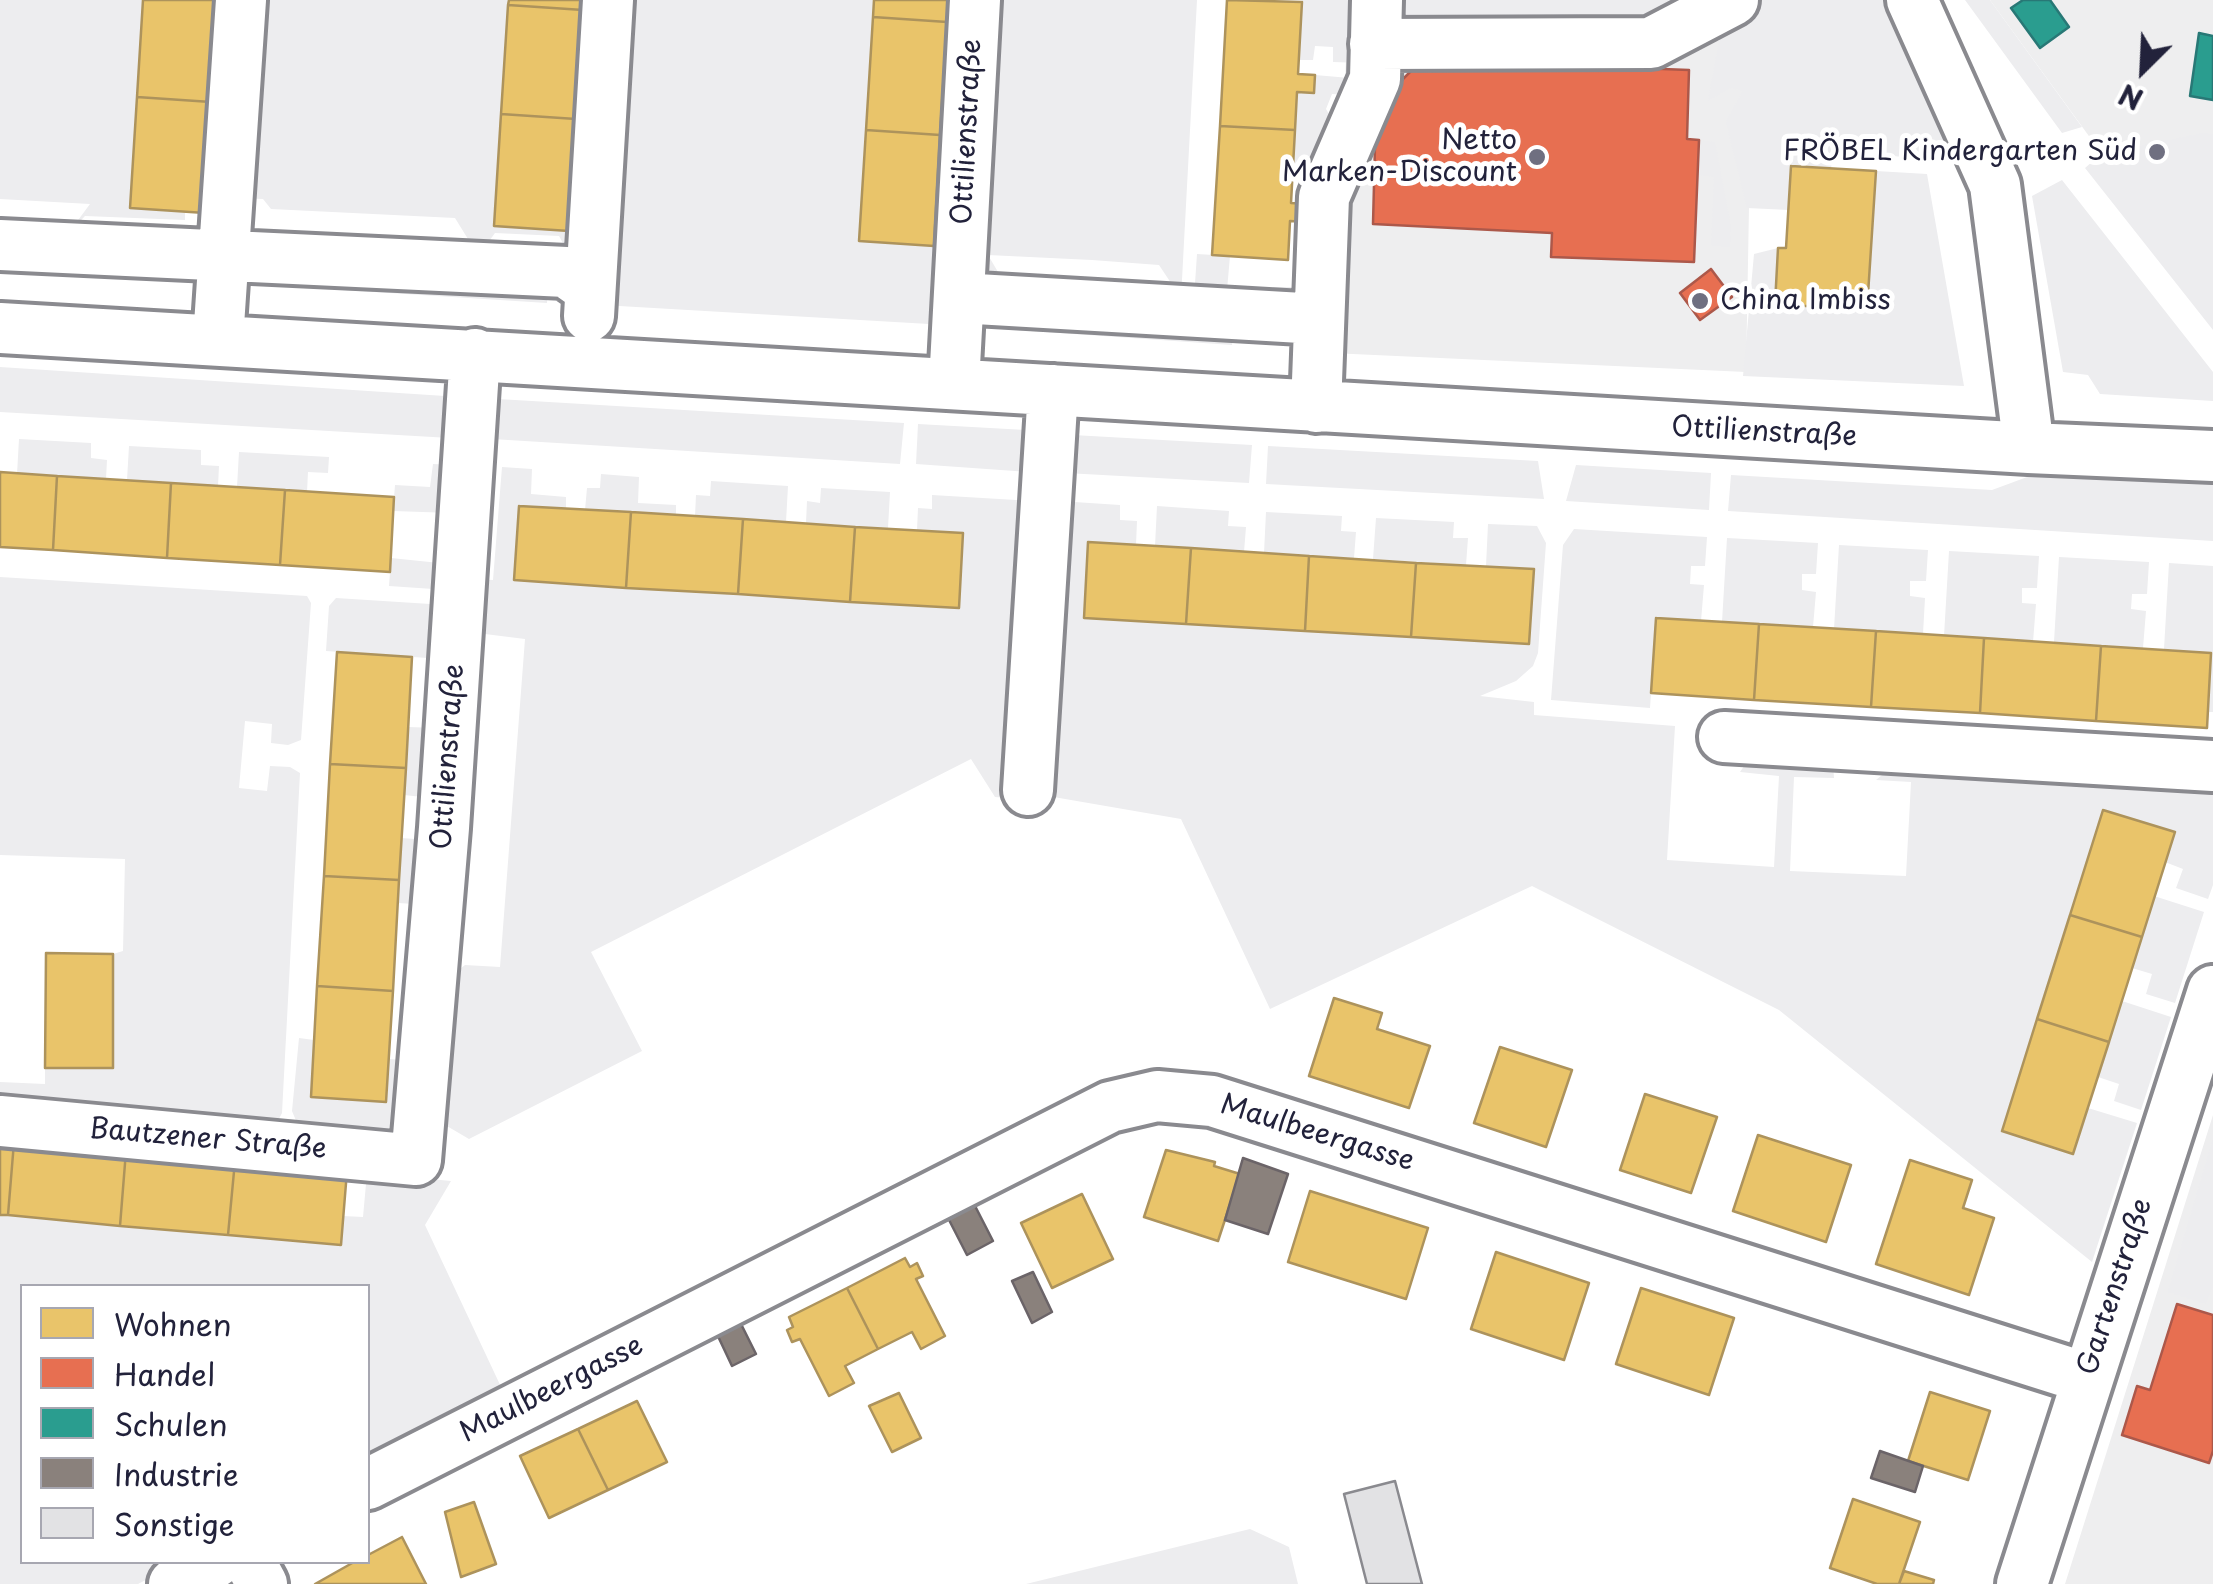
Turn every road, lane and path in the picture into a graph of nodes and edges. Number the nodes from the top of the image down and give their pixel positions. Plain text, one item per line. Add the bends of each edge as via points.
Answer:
1 (240, 0) edge
2 (608, 0) edge
3 (975, 0) edge
4 (1733, 0) edge
5 (1912, 0) edge
6 (1376, 22) edge
7 (0, 245) edge
8 (225, 254) junction
9 (590, 289) junction
10 (959, 298) junction
11 (1319, 319) junction
12 (0, 328) edge
13 (218, 340) junction
14 (475, 354) junction
15 (586, 361) junction
16 (954, 384) junction
17 (1053, 390) junction
18 (1316, 407) junction
19 (2029, 448) junction
20 (2213, 456) edge
21 (1724, 737) dead end
22 (2213, 766) edge
23 (1028, 790) dead end
24 (2213, 991) edge
25 (0, 1121) edge
26 (416, 1160) joint
27 (2086, 1378) junction
28 (370, 1483) edge
29 (212, 1564) edge
30 (174, 1584) edge
31 (2022, 1584) edge

1 - 8 street
2 - 9 street
3 - 10 street, Ottilienstraße
4 - 6 street via 1652,42
5 - 19 street via 1995,185
6 - 11 street via 1375,79 1324,197
7 - 8 street
8 - 9 street via 566,272
8 - 13 street
9 - 15 street
10 - 11 street
10 - 16 street, Ottilienstraße
11 - 18 street
12 - 13 street, Ottilienstraße
13 - 14 street, Ottilienstraße
14 - 15 street, Ottilienstraße
14 - 26 street, Ottilienstraße
15 - 16 street, Ottilienstraße
16 - 17 street, Ottilienstraße
17 - 18 street, Ottilienstraße
17 - 23 street
18 - 19 street, Ottilienstraße
19 - 20 street, Ottilienstraße
21 - 22 street
24 - 27 street, Gartenstraße
25 - 26 street, Bautzener Straße
27 - 28 street, Maulbeergasse via 1212,1100 1156,1096 1110,1107
27 - 31 street, Gartenstraße
29 - 30 street

